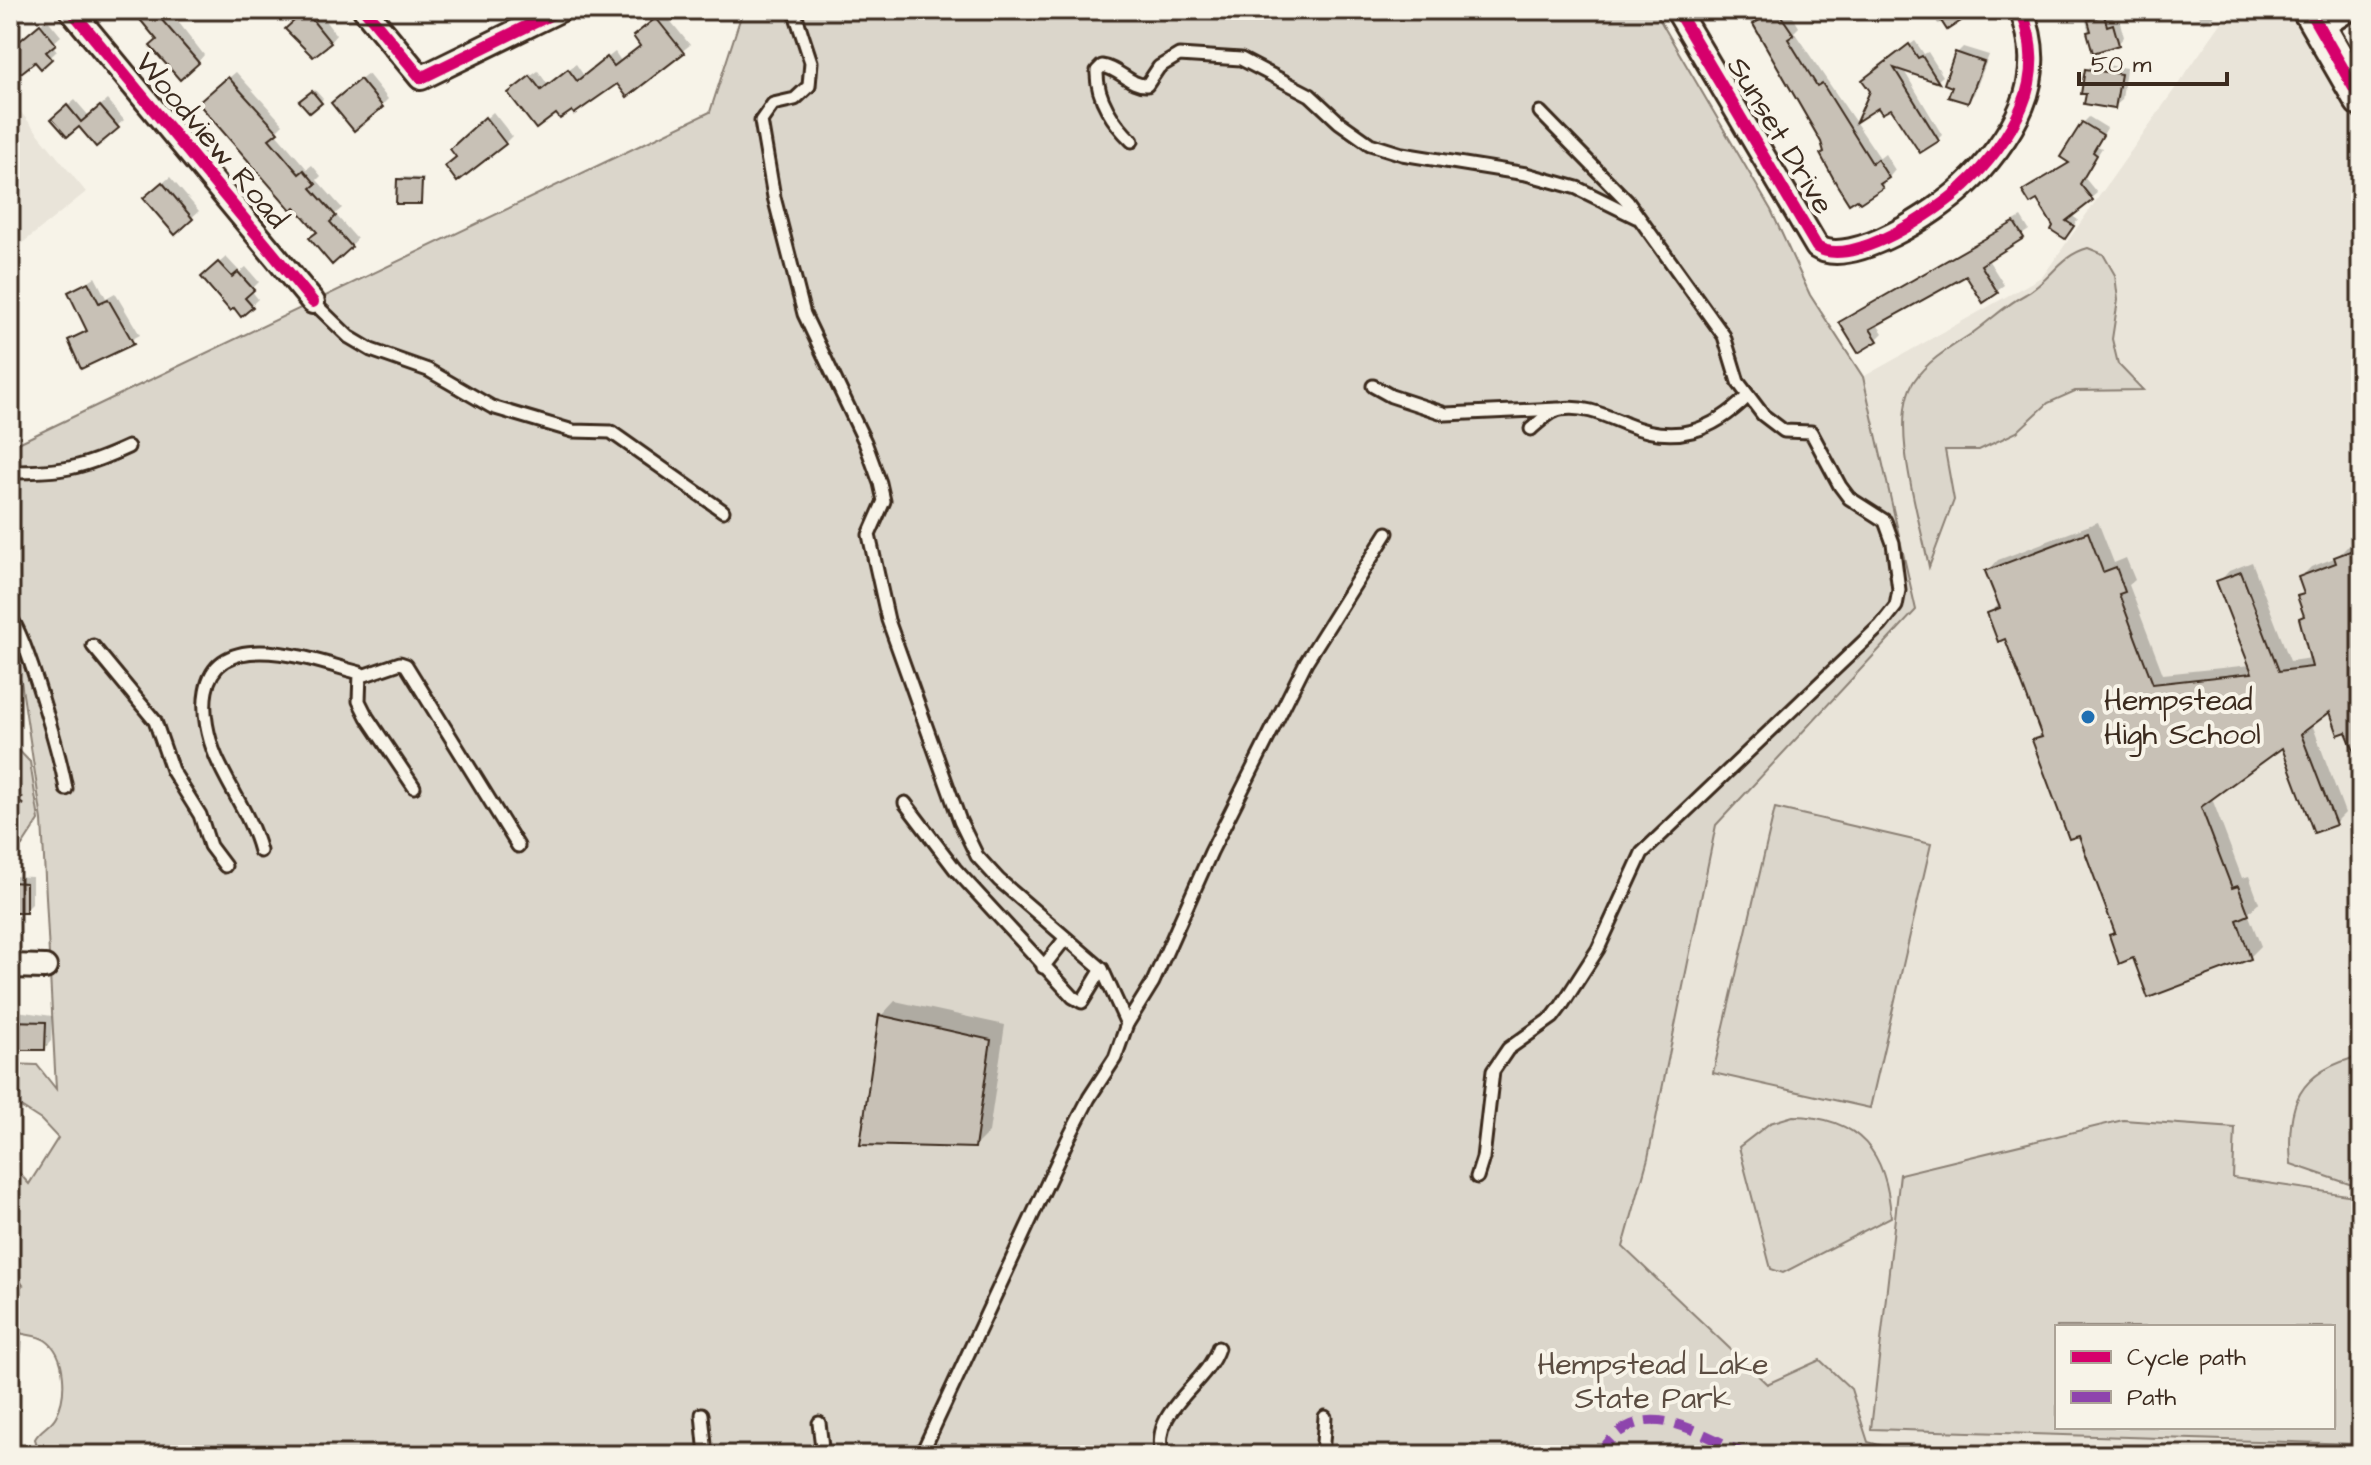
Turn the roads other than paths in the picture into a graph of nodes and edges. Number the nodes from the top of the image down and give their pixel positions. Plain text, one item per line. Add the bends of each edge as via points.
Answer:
1 (71, 10) edge
2 (365, 10) edge
3 (560, 10) edge
4 (794, 10) edge
5 (1677, 10) edge
6 (2021, 10) edge
7 (2348, 10) edge
8 (2314, 19) edge
9 (2361, 100) edge
10 (1540, 112) dead end
11 (1132, 141) dead end
12 (1639, 218) junction
13 (313, 302) joint
14 (1373, 386) dead end
15 (1748, 396) junction
16 (1558, 409) junction
17 (1531, 429) dead end
18 (128, 447) dead end
19 (10, 472) edge
20 (723, 511) dead end
21 (1387, 533) dead end
22 (10, 617) edge
23 (93, 646) dead end
24 (362, 676) junction
25 (414, 787) dead end
26 (66, 789) dead end
27 (905, 803) dead end
28 (518, 846) dead end
29 (260, 851) dead end
30 (225, 866) dead end
31 (1065, 939) junction
32 (10, 966) edge
33 (45, 967) dead end
34 (1043, 967) junction
35 (1102, 969) junction
36 (1127, 1024) junction
37 (1477, 1177) dead end
38 (1218, 1348) dead end
39 (702, 1414) dead end
40 (1325, 1417) dead end
41 (819, 1423) dead end
42 (706, 1455) edge
43 (823, 1455) edge
44 (921, 1455) edge
45 (1162, 1455) edge
46 (1322, 1455) edge

1 - 13 street, Woodview Road
2 - 3 street via 421,78
4 - 31 lane via 811,62 809,86 795,99 773,104 761,121 804,314 880,483 884,501 869,535 888,620 950,796 977,856
5 - 6 street, Sunset Drive via 1825,253 1862,249 1903,227 1967,184 1998,147 2022,106 2032,70 2029,28
7 - 8 street
8 - 9 street
10 - 12 lane via 1602,172
11 - 12 lane via 1107,108 1097,81 1102,66 1141,86 1179,55 1241,59 1310,95 1370,144 1577,188
12 - 15 lane via 1724,336 1738,382
13 - 20 lane via 349,337 371,350 428,370 492,407 573,431 611,432
14 - 16 lane via 1446,414
15 - 16 lane via 1729,416 1678,434 1642,429 1594,411
15 - 37 lane via 1784,431 1811,432 1849,498 1885,521 1898,568 1896,606 1826,680 1642,853 1598,949 1562,1005 1508,1049 1493,1071
16 - 17 lane
18 - 19 lane via 86,467 58,473
21 - 36 lane via 1306,662 1153,982
22 - 26 lane via 39,690
23 - 30 lane via 155,721 172,770
24 - 25 lane via 359,701
24 - 28 lane via 406,665
24 - 29 lane via 272,652 237,655 213,669 205,695 209,736
27 - 34 lane
31 - 34 lane
31 - 35 lane
32 - 33 street
34 - 35 lane via 1082,1002
35 - 36 lane
36 - 44 lane
38 - 45 lane via 1214,1361 1167,1418 1161,1432
39 - 42 lane
40 - 46 lane
41 - 43 lane

